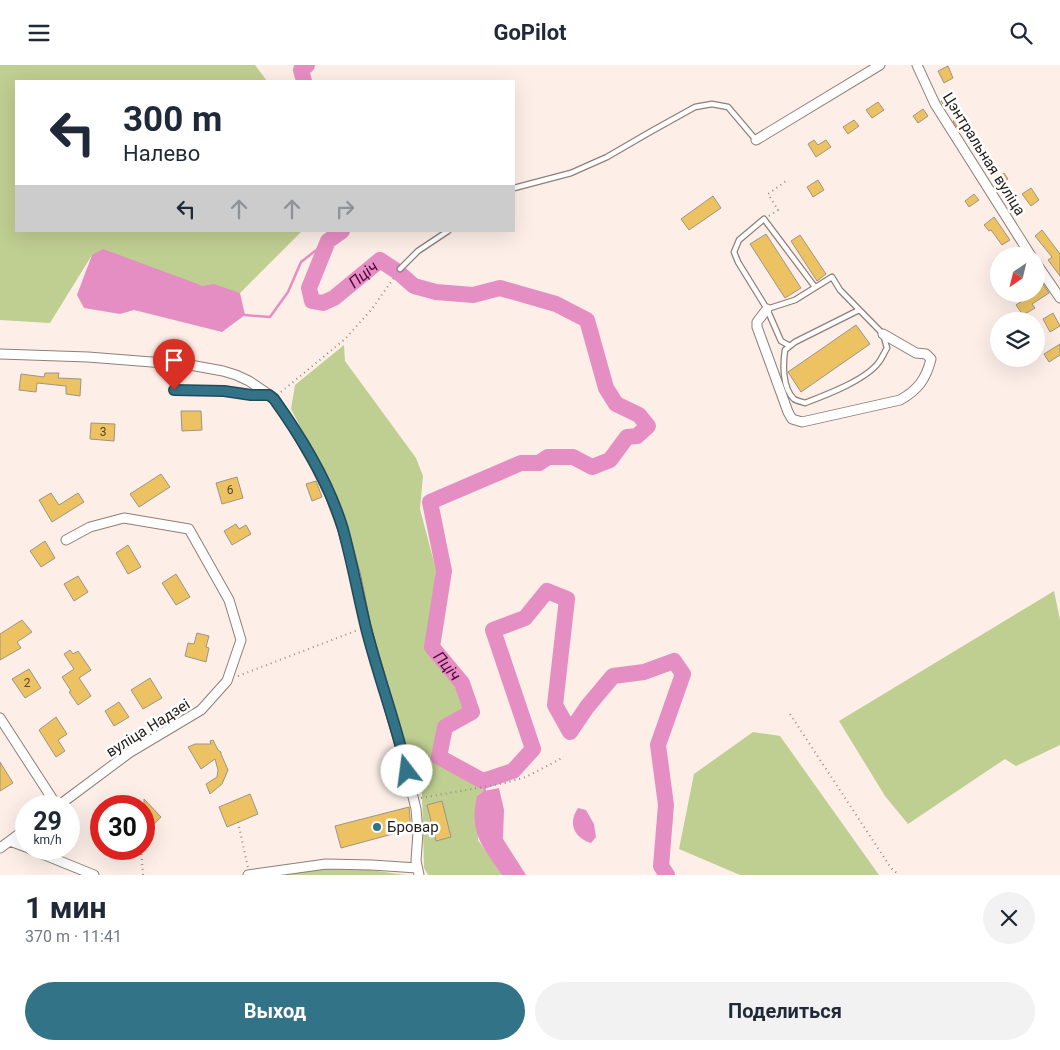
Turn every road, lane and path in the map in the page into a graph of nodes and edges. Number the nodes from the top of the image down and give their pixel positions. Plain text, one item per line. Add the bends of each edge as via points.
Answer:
1 (880, 65) edge
2 (917, 65) edge
3 (756, 140) joint
4 (786, 181) dead end
5 (515, 189) edge
6 (772, 213) dead end
7 (446, 232) edge
8 (1026, 247) edge
9 (400, 269) dead end
10 (396, 275) dead end
11 (1045, 276) edge
12 (816, 287) junction
13 (1060, 298) edge
14 (767, 309) junction
15 (859, 310) junction
16 (883, 334) junction
17 (790, 345) junction
18 (0, 354) edge
19 (174, 390) dead end
20 (271, 397) junction
21 (66, 540) dead end
22 (366, 627) junction
23 (227, 681) junction
24 (790, 714) dead end
25 (0, 718) edge
26 (564, 757) dead end
27 (51, 795) edge
28 (73, 795) edge
29 (414, 800) junction
30 (238, 823) dead end
31 (15, 837) edge
32 (10, 841) junction
33 (15, 843) edge
34 (0, 848) edge
35 (57, 860) edge
36 (142, 860) edge
37 (418, 872) edge
38 (94, 875) edge
39 (143, 875) edge
40 (249, 875) edge
41 (899, 875) edge

1 - 3 street
2 - 8 street, Цэнтральная вуліца via 945,121
3 - 5 lane via 728,107 712,104 695,107 607,157 571,173
4 - 6 path via 768,194 778,210
7 - 9 lane via 418,251
10 - 20 path via 372,310 345,339
11 - 13 street
12 - 14 lane via 795,300
12 - 14 lane via 764,219 739,240 734,253
12 - 15 lane via 832,277
14 - 16 street via 756,322 757,327 788,412 792,419 802,422 900,400 913,393 928,372 931,359
14 - 17 lane via 782,341
15 - 16 lane
15 - 17 lane
16 - 17 lane via 887,348 878,363 856,380 805,403 794,399 782,371 785,349
18 - 20 street via 190,365 236,375
19 - 20 lane via 224,391
20 - 22 street via 295,430 330,495 345,535
21 - 23 street, вуліца Надзеі via 90,527 124,518 189,529 230,600 241,640
22 - 23 path
22 - 29 street
23 - 28 street, вуліца Надзеі via 202,710 129,753
24 - 41 path via 891,868
25 - 27 street
26 - 29 path via 526,777
29 - 37 street
30 - 40 path
31 - 32 street
32 - 33 street
32 - 34 street
35 - 38 street
36 - 39 path
37 - 40 street via 372,865 326,864

